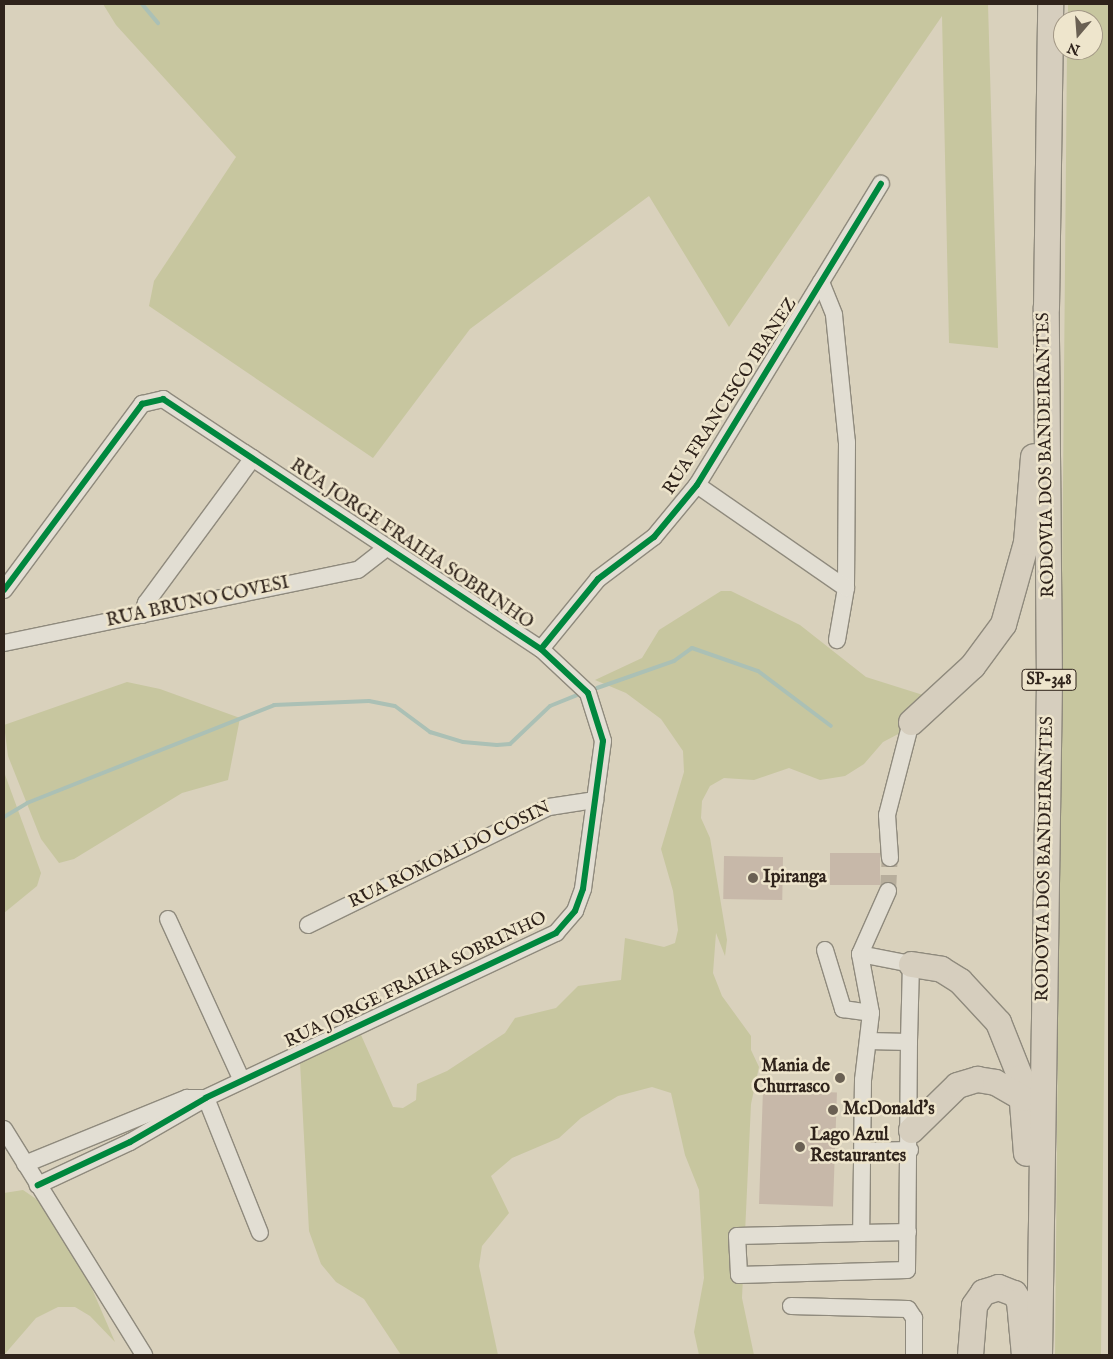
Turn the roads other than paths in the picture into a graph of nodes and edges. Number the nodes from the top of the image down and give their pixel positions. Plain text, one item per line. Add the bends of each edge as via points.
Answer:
1 (1050, 4) edge
2 (881, 184) dead end
3 (821, 282) junction
4 (1046, 307) junction
5 (253, 458) junction
6 (697, 484) junction
7 (386, 548) junction
8 (846, 588) junction
9 (4, 590) edge
10 (142, 615) junction
11 (838, 640) dead end
12 (4, 643) edge
13 (541, 649) junction
14 (911, 722) joint
15 (595, 800) junction
16 (890, 858) tunnel mouth
17 (888, 891) tunnel mouth
18 (168, 919) dead end
19 (308, 925) dead end
20 (825, 950) dead end
21 (860, 954) junction
22 (911, 964) junction
23 (871, 1012) junction
24 (868, 1041) junction
25 (909, 1042) junction
26 (242, 1081) junction
27 (206, 1098) junction
28 (1023, 1098) junction
29 (4, 1129) edge
30 (910, 1140) junction
31 (865, 1151) junction
32 (25, 1164) junction
33 (38, 1185) junction
34 (908, 1232) junction
35 (260, 1233) dead end
36 (861, 1233) junction
37 (1041, 1259) junction
38 (791, 1306) dead end
39 (144, 1355) edge
40 (914, 1355) edge
41 (970, 1355) edge
42 (1024, 1355) edge
43 (1039, 1355) edge

1 - 4 highway, RODOVIA DOS BANDEIRANTES / SP-348
2 - 3 street, RUA FRANCISCO IBANEZ
3 - 6 street, RUA FRANCISCO IBANEZ
3 - 8 street via 834,315 847,442
4 - 14 highway via 1026,542 1014,599 990,646
4 - 37 highway, RODOVIA DOS BANDEIRANTES / SP-348 via 1049,683
5 - 7 street, RUA JORGE FRAIHA SOBRINHO
5 - 9 street, RUA JORGE FRAIHA SOBRINHO via 163,399 142,404
5 - 10 street via 146,602
6 - 8 street
6 - 13 street, RUA FRANCISCO IBANEZ via 654,537 598,579
7 - 10 street, RUA BRUNO COVESI via 358,570
7 - 13 street, RUA JORGE FRAIHA SOBRINHO
8 - 11 street
10 - 12 street, RUA BRUNO COVESI
13 - 15 street, RUA JORGE FRAIHA SOBRINHO via 578,680 597,713 602,741
14 - 16 street via 887,815
15 - 19 street, RUA ROMOALDO COSIN via 549,807
15 - 26 street, RUA JORGE FRAIHA SOBRINHO via 580,900 556,933
17 - 21 street
18 - 26 street
20 - 23 street via 843,1009
21 - 22 street
21 - 23 street
22 - 25 street
22 - 28 highway via 941,970 979,997 1012,1049
23 - 24 street
24 - 25 street
24 - 31 street
25 - 30 street
26 - 27 street, RUA JORGE FRAIHA SOBRINHO
27 - 32 street via 187,1098
27 - 33 street, RUA JORGE FRAIHA SOBRINHO via 130,1142
27 - 35 street
28 - 30 highway via 1010,1088 977,1079 957,1085 938,1098
28 - 37 highway via 1030,1209
29 - 32 street
30 - 31 street
30 - 34 street
31 - 36 street
32 - 33 street
33 - 39 street
34 - 36 street
34 - 36 street via 907,1270 738,1275 737,1236
37 - 43 highway, RODOVIA DOS BANDEIRANTES / SP-348
38 - 40 street via 908,1309 914,1318
41 - 42 highway via 974,1305 983,1292 998,1287 1014,1293 1019,1300

